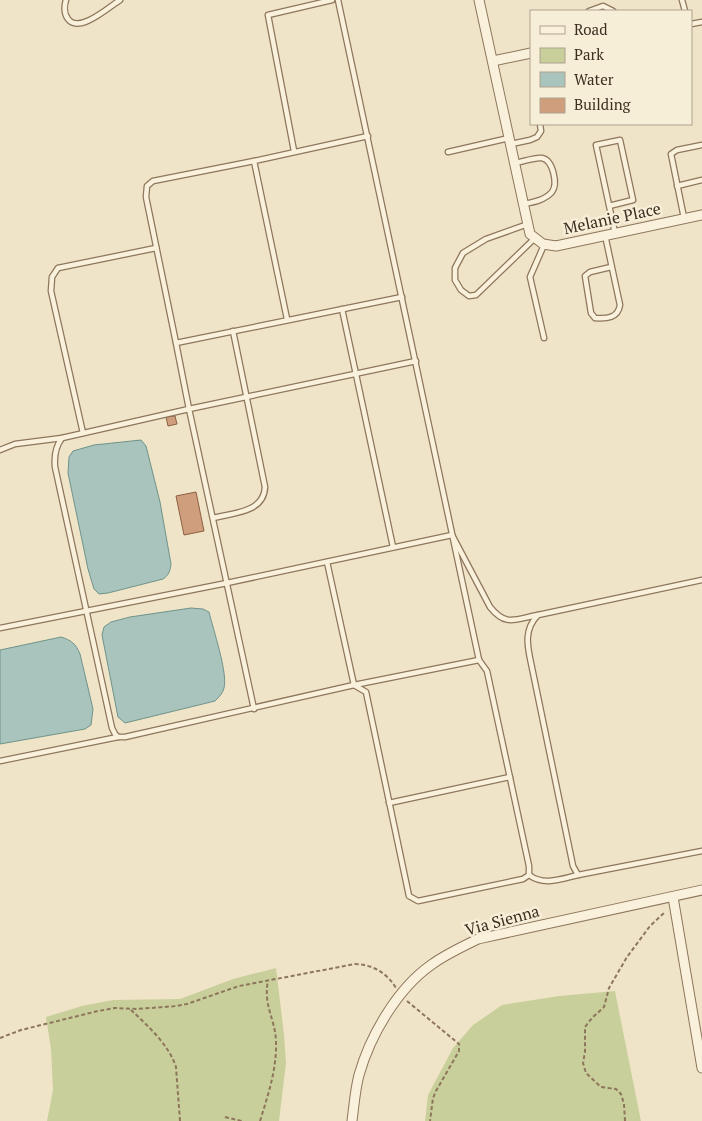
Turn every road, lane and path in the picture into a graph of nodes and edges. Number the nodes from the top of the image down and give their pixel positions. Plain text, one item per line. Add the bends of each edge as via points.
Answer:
1 (66, 0) edge
2 (120, 0) edge
3 (332, 0) edge
4 (338, 0) edge
5 (479, 0) edge
6 (592, 10) edge
7 (611, 10) edge
8 (530, 54) edge
9 (493, 61) junction
10 (540, 125) edge
11 (368, 136) junction
12 (510, 141) junction
13 (702, 145) edge
14 (294, 151) junction
15 (448, 152) dead end
16 (254, 161) junction
17 (515, 163) junction
18 (702, 180) edge
19 (677, 186) junction
20 (524, 204) junction
21 (609, 206) junction
22 (702, 214) edge
23 (684, 218) junction
24 (528, 224) junction
25 (615, 233) junction
26 (605, 235) junction
27 (533, 236) junction
28 (545, 244) junction
29 (156, 248) junction
30 (612, 267) junction
31 (402, 297) junction
32 (342, 309) junction
33 (287, 319) junction
34 (233, 331) junction
35 (544, 338) dead end
36 (176, 344) junction
37 (416, 361) junction
38 (357, 375) junction
39 (247, 398) junction
40 (190, 409) junction
41 (83, 433) junction
42 (62, 438) junction
43 (0, 450) edge
44 (212, 518) junction
45 (452, 535) junction
46 (393, 547) junction
47 (327, 562) junction
48 (702, 580) edge
49 (227, 583) junction
50 (87, 611) junction
51 (538, 615) junction
52 (0, 628) edge
53 (479, 660) junction
54 (354, 686) junction
55 (254, 709) junction
56 (118, 737) junction
57 (0, 761) edge
58 (510, 777) junction
59 (390, 803) junction
60 (702, 851) edge
61 (529, 875) junction
62 (578, 876) junction
63 (702, 890) edge
64 (673, 897) junction
65 (664, 913) dead end
66 (268, 980) junction
67 (401, 995) junction
68 (130, 1009) junction
69 (0, 1038) edge
70 (702, 1068) edge
71 (225, 1117) dead end
72 (180, 1121) edge
73 (242, 1121) edge
74 (260, 1121) edge
75 (352, 1121) edge
76 (430, 1121) edge
77 (625, 1121) edge

1 - 2 lane via 66,17 70,22 79,24
3 - 14 lane via 268,15
4 - 11 lane
5 - 9 street
6 - 7 lane via 602,6
8 - 9 street
9 - 12 street
10 - 12 lane via 537,136
11 - 14 lane
11 - 31 lane
12 - 15 lane
12 - 17 street
13 - 19 lane via 671,154
14 - 16 lane
16 - 29 lane via 153,181 147,186 146,197
16 - 33 lane
17 - 20 street
17 - 20 lane via 541,158 547,160 555,184 548,196
18 - 19 lane
19 - 23 lane
20 - 24 street
21 - 21 lane via 633,200 620,140 596,145
21 - 25 lane
22 - 23 street, Melanie Place
23 - 25 street, Melanie Place
24 - 27 street
24 - 27 lane via 486,239 463,253 455,268 455,280 461,290 469,296 476,296
25 - 26 street, Melanie Place
26 - 28 street, Melanie Place via 556,246
26 - 30 lane
27 - 28 street, Melanie Place
28 - 35 lane via 530,277
29 - 36 lane
29 - 41 lane via 58,268 52,277 51,291
30 - 30 lane via 619,311 603,319 595,318 591,313 585,276
31 - 32 lane
31 - 37 lane
32 - 33 lane
32 - 38 lane
33 - 34 lane
34 - 36 lane
34 - 39 lane
36 - 40 lane
37 - 38 lane
37 - 45 lane
38 - 39 lane
38 - 46 lane
39 - 40 lane
39 - 44 lane via 265,496 257,506
40 - 41 lane
40 - 44 lane
41 - 42 lane
42 - 43 lane via 15,444
42 - 50 lane via 54,457 55,467
44 - 49 lane
45 - 46 lane
45 - 51 lane via 498,617 508,621
45 - 53 lane
46 - 47 lane
47 - 49 lane
47 - 54 lane
48 - 51 lane
49 - 50 lane
49 - 55 lane
50 - 52 lane
50 - 56 lane via 112,728
51 - 62 lane via 527,631 528,645 572,866
53 - 54 lane
53 - 58 lane via 487,671
54 - 55 lane
54 - 59 lane via 366,692
55 - 56 lane
56 - 57 lane
58 - 59 lane
58 - 61 lane
59 - 61 lane via 409,896 413,899 418,901 524,879
60 - 62 lane
61 - 62 lane via 547,882
63 - 64 street, Via Sienna
64 - 67 street, Via Sienna via 478,939 430,965
64 - 70 street
65 - 77 path via 627,957 609,988 604,1007 585,1027 583,1063 586,1073 601,1087 616,1089 621,1094
66 - 67 path via 355,964 369,965 383,972
66 - 68 path via 187,1004
66 - 74 path via 265,994 276,1035 276,1054
67 - 75 street, Via Sienna via 368,1048 358,1077
67 - 76 path via 459,1044 459,1051 433,1098
68 - 69 path via 115,1008 67,1018
68 - 72 path via 174,1060
71 - 73 path

